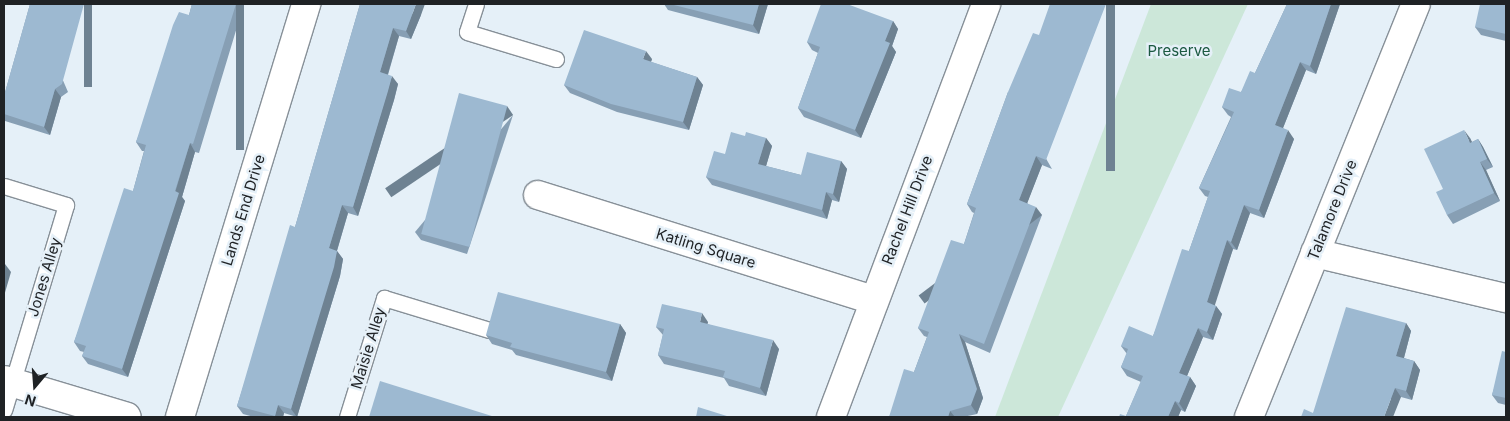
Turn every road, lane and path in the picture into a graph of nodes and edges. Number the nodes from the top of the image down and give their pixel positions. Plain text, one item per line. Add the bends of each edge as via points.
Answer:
1 (306, 4) edge
2 (476, 4) edge
3 (986, 4) edge
4 (1416, 4) edge
5 (556, 60) dead end
6 (4, 186) edge
7 (538, 195) dead end
8 (1315, 253) junction
9 (1506, 298) edge
10 (873, 300) junction
11 (489, 330) edge
12 (8, 381) edge
13 (4, 410) edge
14 (126, 417) edge
15 (180, 417) edge
16 (347, 417) edge
17 (831, 417) edge
18 (1249, 417) edge

1 - 15 street, Lands End Drive
2 - 5 lane via 467,32
3 - 10 street, Rachel Hill Drive
4 - 8 street, Talamore Drive
6 - 12 lane, Jones Alley via 66,205
7 - 10 street, Katling Square
8 - 9 street
8 - 18 street, Talamore Drive
10 - 17 street, Rachel Hill Drive
11 - 16 lane, Maisie Alley via 384,298
12 - 13 lane, Jones Alley
12 - 14 street

